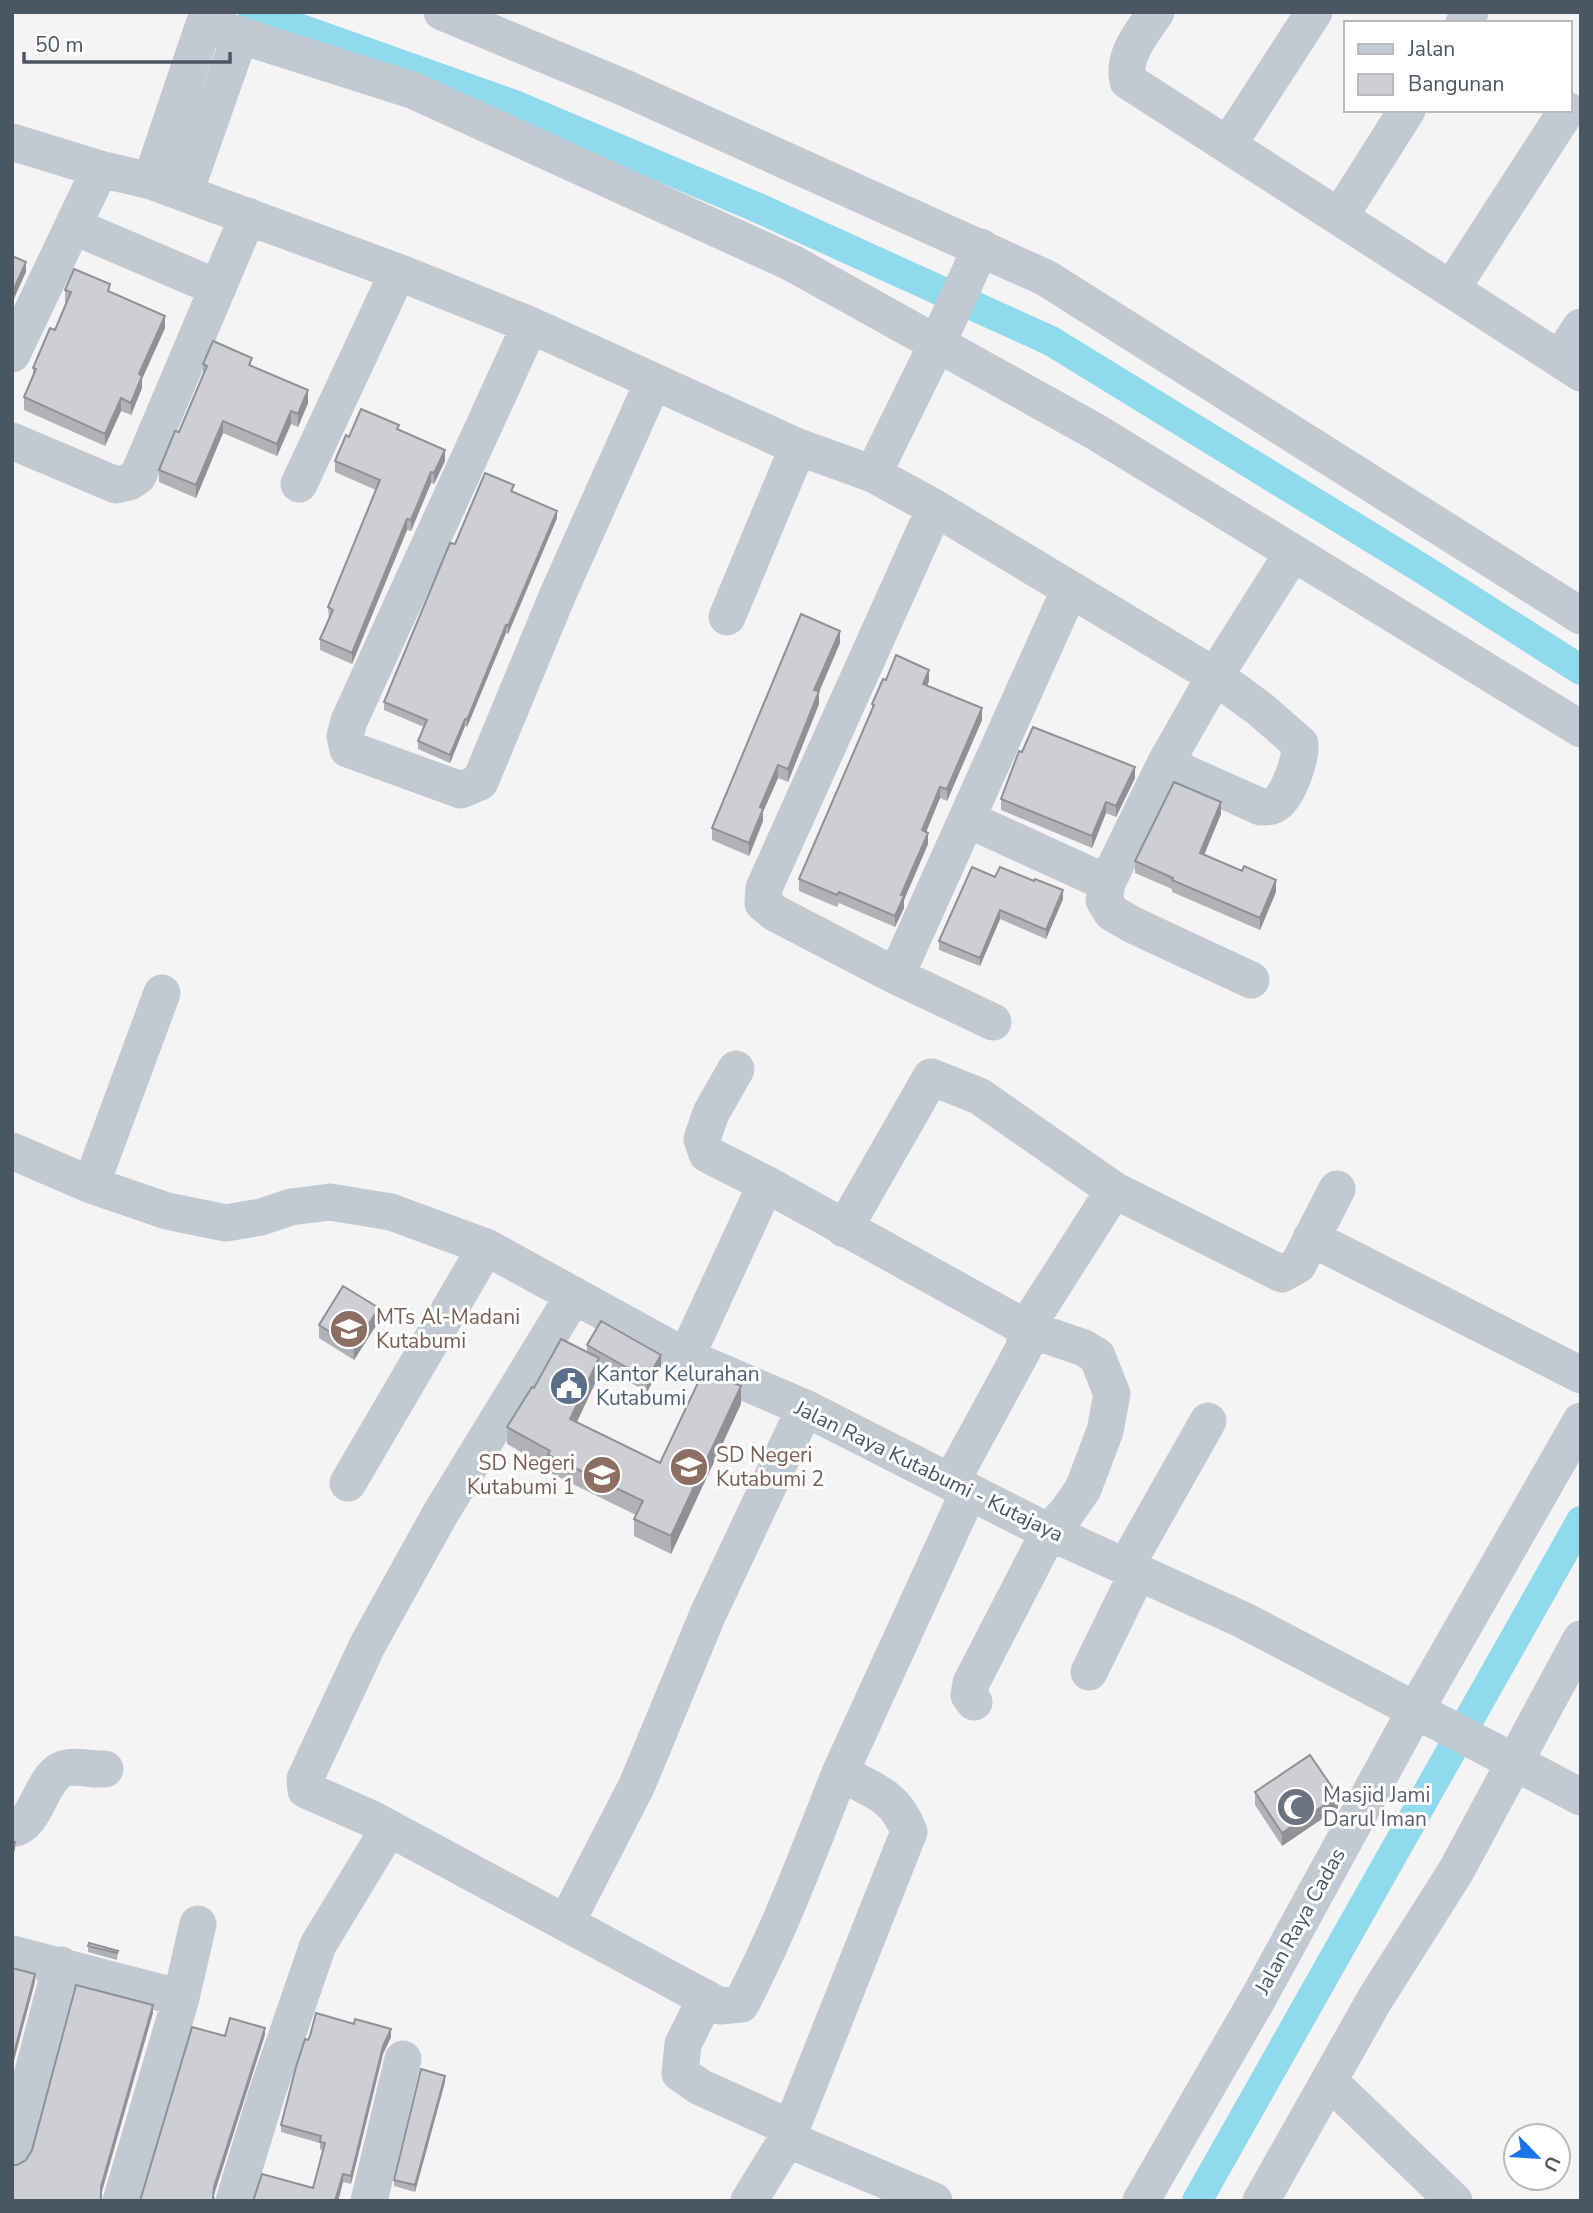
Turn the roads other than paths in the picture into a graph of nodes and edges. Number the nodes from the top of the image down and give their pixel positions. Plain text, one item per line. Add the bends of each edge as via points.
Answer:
1 (442, 12) edge
2 (1156, 12) edge
3 (1314, 12) edge
4 (240, 36) junction
5 (1406, 112) edge
6 (1566, 112) edge
7 (12, 142) edge
8 (1228, 145) junction
9 (100, 169) junction
10 (151, 181) junction
11 (185, 192) junction
12 (248, 216) junction
13 (1340, 216) junction
14 (73, 226) junction
15 (977, 257) junction
16 (398, 272) junction
17 (218, 288) junction
18 (1452, 288) junction
19 (530, 325) junction
20 (1581, 327) edge
21 (937, 344) junction
22 (12, 354) edge
23 (1571, 366) edge
24 (653, 382) junction
25 (12, 442) edge
26 (798, 447) junction
27 (873, 474) junction
28 (299, 484) dead end
29 (935, 508) junction
30 (1292, 554) junction
31 (1070, 589) junction
32 (1581, 616) edge
33 (727, 617) dead end
34 (1215, 676) junction
35 (1581, 729) edge
36 (1165, 764) junction
37 (967, 818) junction
38 (1107, 883) junction
39 (895, 976) junction
40 (1251, 980) dead end
41 (162, 993) dead end
42 (993, 1022) dead end
43 (736, 1069) dead end
44 (12, 1151) edge
45 (766, 1184) junction
46 (92, 1185) junction
47 (1337, 1189) dead end
48 (1114, 1190) junction
49 (844, 1229) junction
50 (1311, 1238) junction
51 (486, 1247) junction
52 (574, 1295) junction
53 (1026, 1328) junction
54 (686, 1357) junction
55 (1581, 1375) edge
56 (805, 1408) junction
57 (1208, 1421) dead end
58 (1581, 1421) edge
59 (348, 1483) dead end
60 (960, 1486) junction
61 (1049, 1531) junction
62 (1132, 1569) junction
63 (1581, 1639) edge
64 (1089, 1672) dead end
65 (974, 1702) dead end
66 (1427, 1717) junction
67 (1508, 1759) junction
68 (105, 1769) dead end
69 (840, 1773) junction
70 (1581, 1797) edge
71 (389, 1828) junction
72 (12, 1829) edge
73 (566, 1923) junction
74 (198, 1924) dead end
75 (12, 1954) edge
76 (61, 1965) junction
77 (181, 1998) junction
78 (706, 1998) junction
79 (403, 2059) dead end
80 (1329, 2081) junction
81 (789, 2133) junction
82 (12, 2152) edge
83 (121, 2201) edge
84 (234, 2201) edge
85 (369, 2201) edge
86 (749, 2201) edge
87 (934, 2201) edge
88 (1141, 2201) edge
89 (1261, 2201) edge
90 (1454, 2201) edge

1 - 15 street via 625,88
2 - 8 street via 1131,50 1125,68 1128,81
3 - 8 street
4 - 10 street via 204,24
4 - 11 street
4 - 21 street via 412,90 792,263
5 - 13 street
6 - 18 street
7 - 9 street
8 - 13 street
9 - 10 street
9 - 14 street
10 - 11 street
11 - 12 street
12 - 16 street
12 - 17 street
13 - 18 street
14 - 17 street
14 - 22 street
15 - 21 street
15 - 32 street via 1046,278
16 - 19 street
16 - 28 street
17 - 25 street via 138,475 129,482 116,485
18 - 23 street
19 - 24 street
19 - 24 street via 349,721 348,749 461,790 480,782
20 - 23 street
21 - 27 street
21 - 30 street via 1096,432
24 - 26 street
26 - 27 street
26 - 33 street
27 - 29 street
29 - 31 street
29 - 39 street via 763,897 763,903 775,913
30 - 34 street
30 - 35 street
31 - 34 street
31 - 37 street
34 - 36 street
34 - 36 street via 1300,744 1300,756 1282,796 1277,803 1261,807
36 - 38 street
37 - 38 street
37 - 39 street
38 - 40 street via 1104,900 1112,913
39 - 42 street
41 - 46 street
43 - 45 street via 702,1139 707,1154
44 - 46 street, Jalan Raya Kutabumi - Kutajaya
45 - 49 street
45 - 54 street
46 - 51 street, Jalan Raya Kutabumi - Kutajaya via 167,1211 226,1223 330,1202 391,1212
47 - 50 street
48 - 49 street via 979,1096 931,1077
48 - 50 street via 1282,1274 1298,1265
48 - 53 street
49 - 53 street
50 - 55 street
51 - 52 street, Jalan Raya Kutabumi - Kutajaya
51 - 59 street
52 - 54 street, Jalan Raya Kutabumi - Kutajaya
52 - 71 street via 439,1516 367,1646 305,1779 306,1790
53 - 60 street via 1024,1348
53 - 61 street via 1097,1356 1112,1394 1105,1431 1083,1489
54 - 56 street, Jalan Raya Kutabumi - Kutajaya
56 - 60 street, Jalan Raya Kutabumi - Kutajaya
56 - 73 street via 708,1614 637,1785
57 - 62 street
58 - 66 street, Jalan Raya Cadas
60 - 61 street, Jalan Raya Kutabumi - Kutajaya
60 - 69 street
61 - 62 street, Jalan Raya Kutabumi - Kutajaya
61 - 65 street via 971,1682 969,1695
62 - 64 street
62 - 66 street, Jalan Raya Kutabumi - Kutajaya via 1243,1620
63 - 67 street
66 - 67 street, Jalan Raya Kutabumi - Kutajaya
66 - 88 street, Jalan Raya Cadas
67 - 70 street, Jalan Raya Kutabumi - Kutajaya
67 - 80 street via 1455,1871
68 - 72 street via 72,1766 59,1771 25,1822
69 - 78 street via 792,1895 741,2004 720,2006
69 - 81 street via 886,1797 903,1814 909,1832
71 - 73 street
71 - 84 street via 318,1945
73 - 78 street
74 - 77 street
75 - 76 street
76 - 77 street
76 - 82 street
77 - 83 street
78 - 81 street via 683,2044 680,2073
79 - 85 street
80 - 89 street
80 - 90 street
81 - 86 street
81 - 87 street

